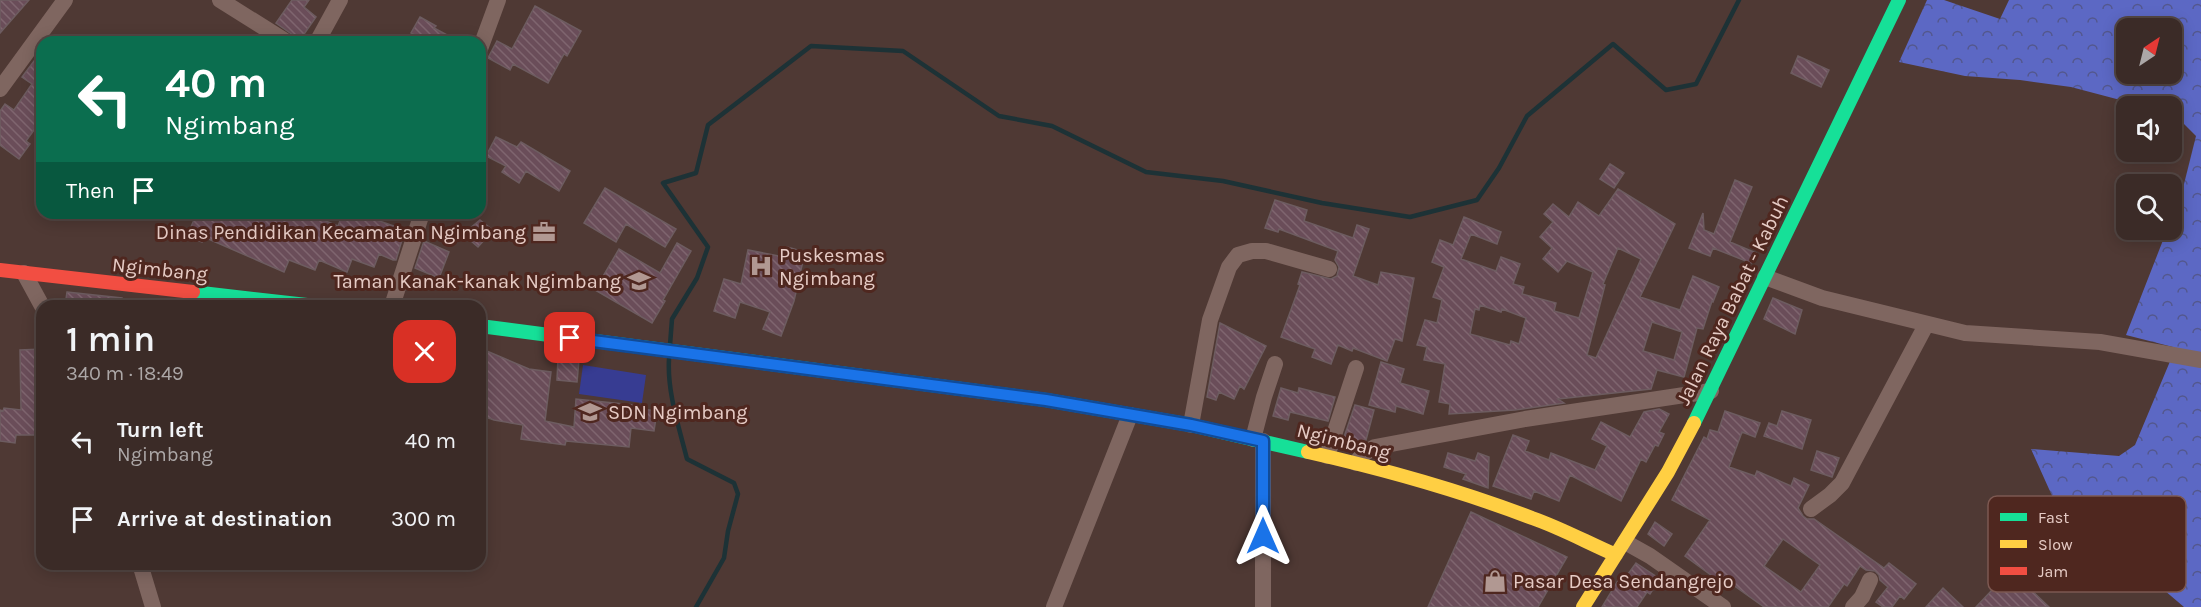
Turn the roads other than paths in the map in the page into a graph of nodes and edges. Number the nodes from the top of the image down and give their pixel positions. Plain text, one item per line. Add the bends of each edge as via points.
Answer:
1 (65, 0) edge
2 (220, 0) edge
3 (340, 0) edge
4 (498, 0) edge
5 (1899, 0) edge
6 (39, 36) edge
7 (277, 36) edge
8 (320, 36) edge
9 (485, 36) edge
10 (36, 40) edge
11 (0, 89) edge
12 (420, 219) edge
13 (1329, 269) dead end
14 (0, 270) edge
15 (24, 273) junction
16 (1765, 277) junction
17 (39, 300) edge
18 (263, 300) edge
19 (394, 300) edge
20 (1926, 325) junction
21 (486, 327) edge
22 (2201, 360) edge
23 (1275, 364) dead end
24 (1356, 368) dead end
25 (1711, 391) junction
26 (1130, 415) junction
27 (1191, 425) junction
28 (1258, 440) junction
29 (1327, 456) junction
30 (1356, 463) junction
31 (1811, 509) dead end
32 (1620, 549) junction
33 (142, 570) edge
34 (1870, 580) dead end
35 (153, 607) edge
36 (1054, 607) edge
37 (1263, 607) edge
38 (1583, 607) edge
39 (1723, 607) edge
40 (1853, 607) edge

1 - 6 street
2 - 7 street
3 - 8 street
4 - 9 street
5 - 16 street, Jalan Raya Babat - Kabuh
10 - 11 street
12 - 19 street
13 - 27 street via 1266,251 1238,255 1229,267 1210,320
14 - 15 street, Ngimbang
15 - 17 street
15 - 18 street, Ngimbang
16 - 20 street via 1822,298
16 - 25 street, Jalan Raya Babat - Kabuh
20 - 22 street via 1965,333 2100,342
20 - 31 street via 1842,483
21 - 26 street, Ngimbang via 1046,400
23 - 28 street via 1264,397
24 - 29 street
25 - 30 street via 1375,447 1363,453
25 - 32 street, Jalan Raya Babat - Kabuh via 1668,472
26 - 27 street, Ngimbang
26 - 36 street
27 - 28 street, Ngimbang
28 - 29 street, Ngimbang
28 - 37 street
29 - 30 street, Ngimbang
30 - 32 street, Ngimbang via 1447,489
32 - 38 street, Jalan Raya Babat - Kabuh
32 - 39 street via 1650,556
33 - 35 street
34 - 40 street

